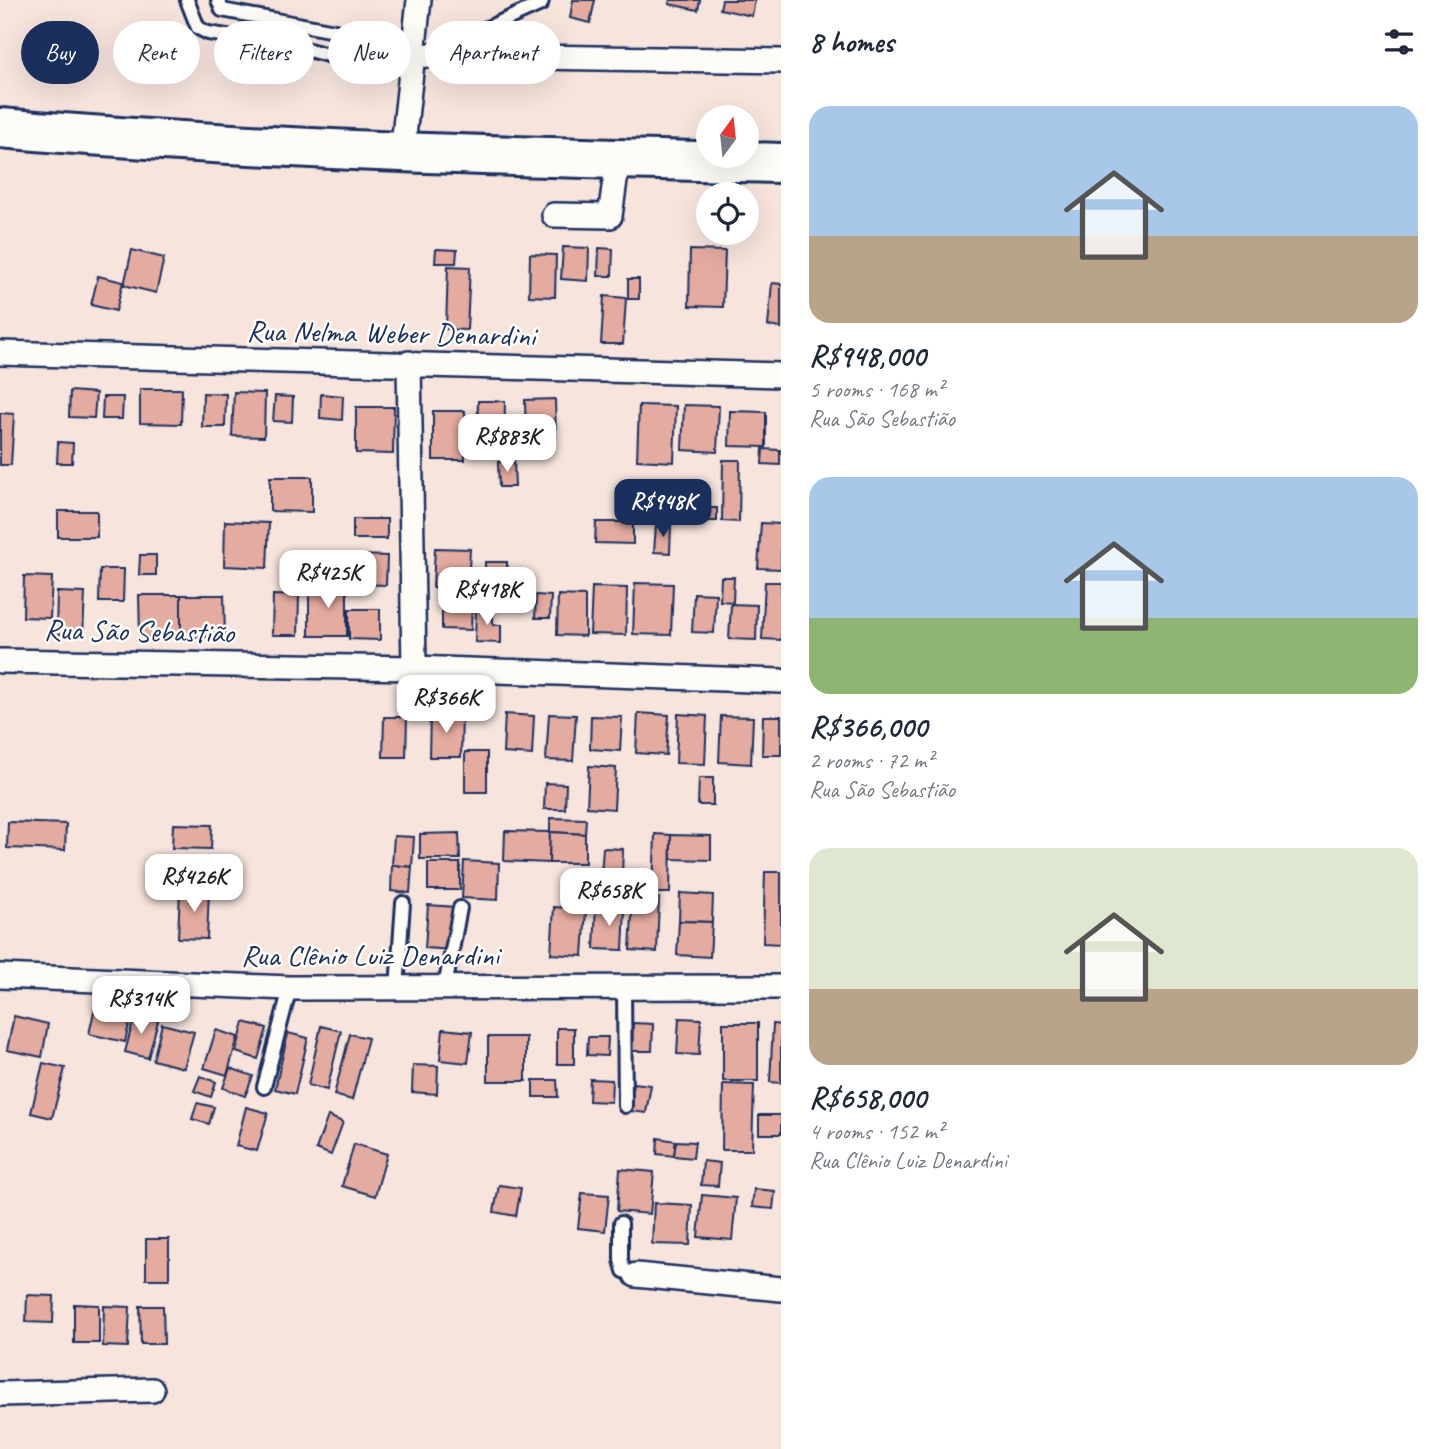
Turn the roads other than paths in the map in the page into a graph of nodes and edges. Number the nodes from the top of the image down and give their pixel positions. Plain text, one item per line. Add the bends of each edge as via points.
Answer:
1 (187, 0) edge
2 (218, 0) edge
3 (419, 0) edge
4 (542, 0) edge
5 (503, 21) edge
6 (412, 55) junction
7 (425, 55) edge
8 (561, 58) edge
9 (781, 61) edge
10 (0, 128) edge
11 (402, 154) junction
12 (618, 159) junction
13 (781, 163) edge
14 (554, 215) dead end
15 (0, 353) edge
16 (409, 363) junction
17 (781, 375) edge
18 (0, 661) edge
19 (414, 668) junction
20 (781, 681) edge
21 (403, 903) dead end
22 (460, 908) dead end
23 (0, 976) edge
24 (445, 987) junction
25 (624, 987) junction
26 (781, 987) edge
27 (290, 988) junction
28 (397, 988) junction
29 (264, 1087) dead end
30 (625, 1106) dead end
31 (621, 1223) dead end
32 (636, 1275) joint
33 (781, 1289) edge
34 (152, 1390) dead end
35 (0, 1394) edge

1 - 6 lane via 198,28 208,33 301,48 388,71
2 - 6 lane via 222,10 356,35 385,51
3 - 6 street
4 - 5 lane
6 - 7 street
6 - 11 street
8 - 9 street
10 - 11 highway
11 - 12 highway
12 - 13 highway
12 - 14 street via 610,216
15 - 16 street, Rua Nelma Weber Denardini
16 - 17 street, Rua Nelma Weber Denardini
16 - 19 street
18 - 19 street, Rua São Sebastião
19 - 20 street, Rua São Sebastião
21 - 28 lane
22 - 24 lane
23 - 27 street, Rua Clênio Luiz Denardini
24 - 25 street, Rua Clênio Luiz Denardini
24 - 28 street, Rua Clênio Luiz Denardini
25 - 26 street, Rua Clênio Luiz Denardini
25 - 30 lane
27 - 28 street, Rua Clênio Luiz Denardini
27 - 29 lane
31 - 32 lane via 624,1271
32 - 33 street
34 - 35 street

